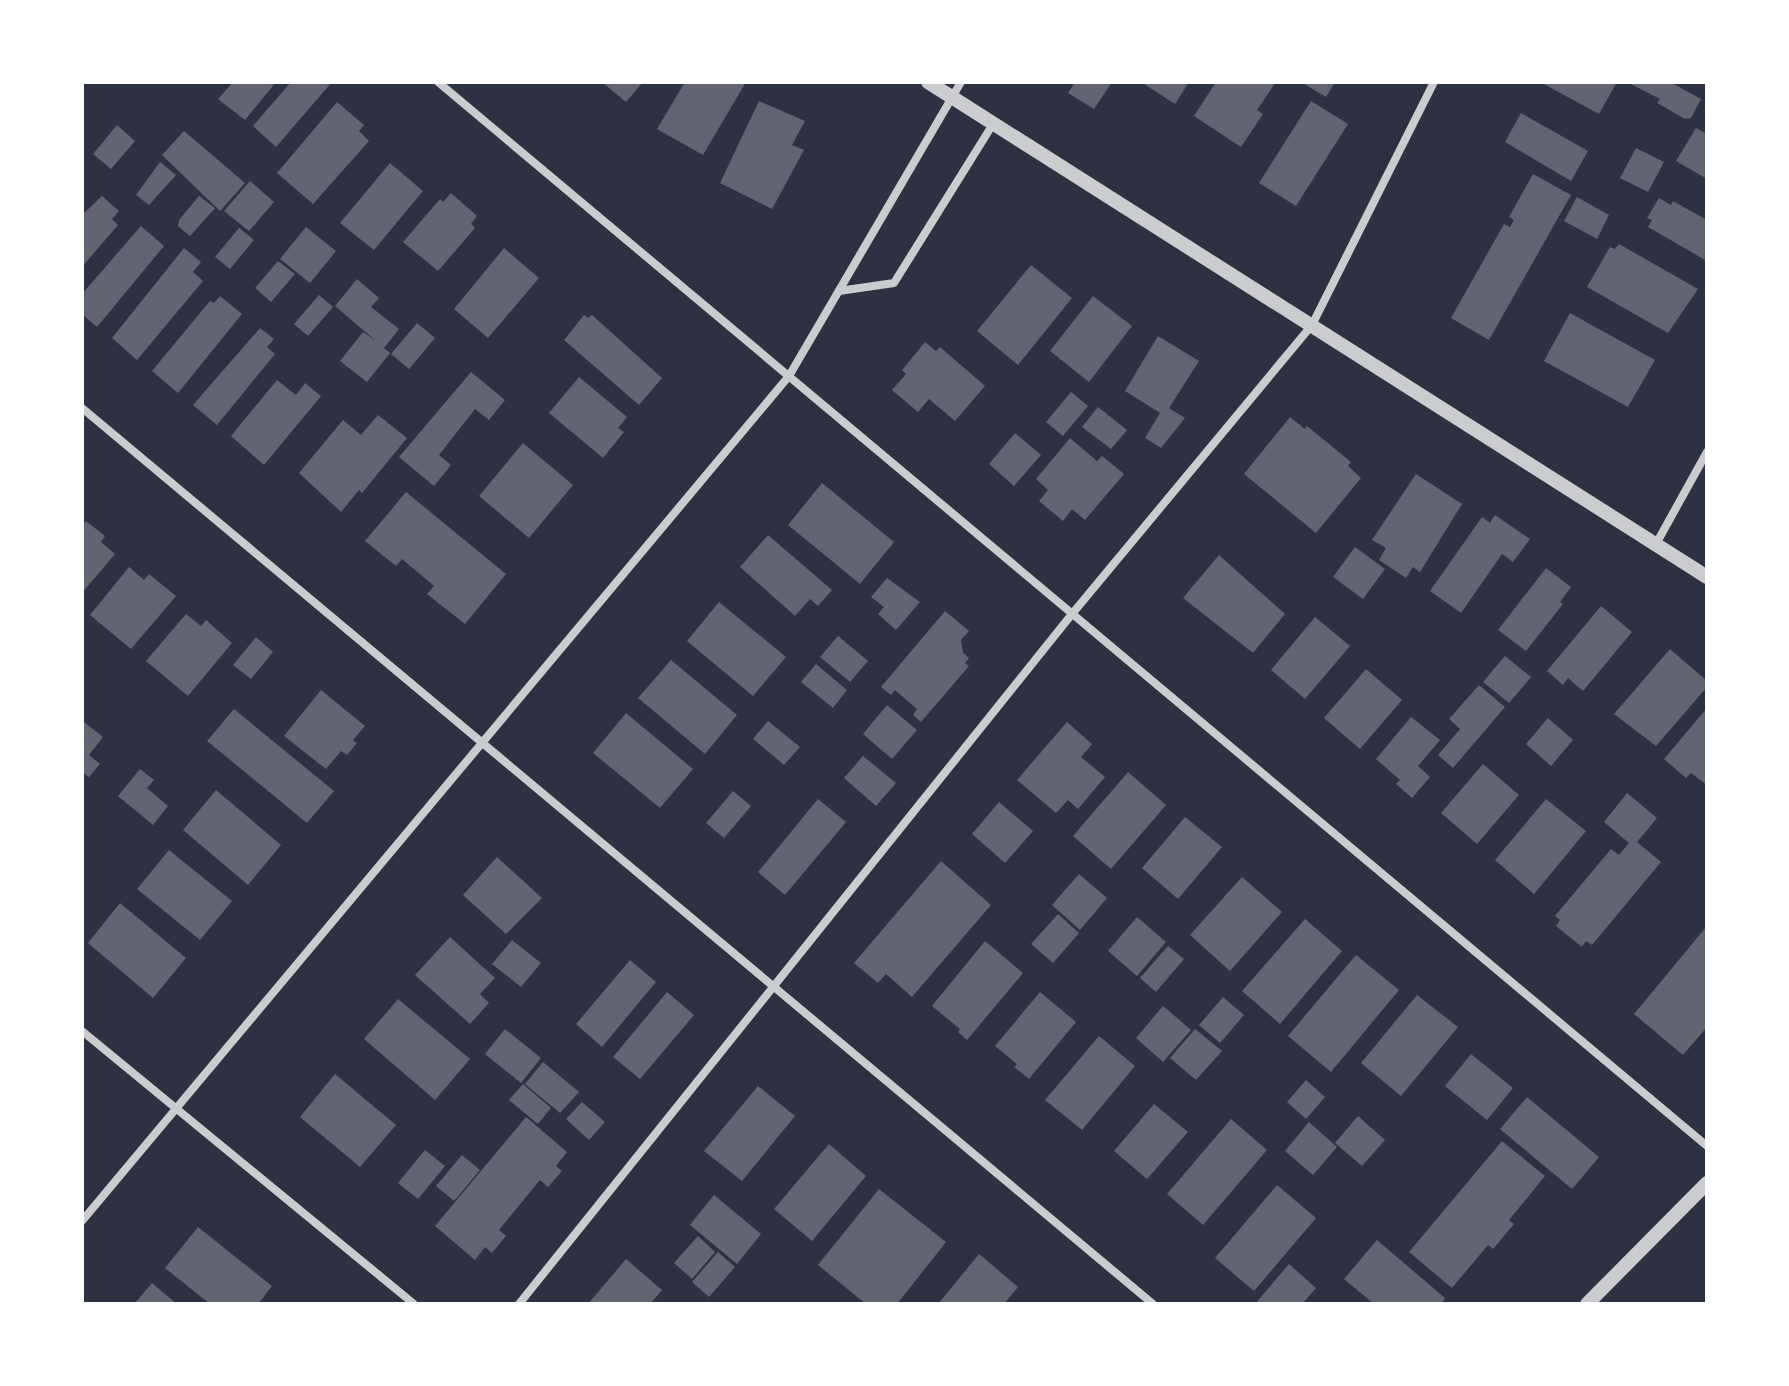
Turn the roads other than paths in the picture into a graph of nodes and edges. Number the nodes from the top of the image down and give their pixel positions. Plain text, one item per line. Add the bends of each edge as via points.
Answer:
1 (438, 82) edge
2 (928, 82) edge
3 (961, 82) edge
4 (1434, 82) edge
5 (951, 98) junction
6 (993, 124) junction
7 (839, 291) junction
8 (1312, 325) junction
9 (789, 376) junction
10 (82, 408) edge
11 (1707, 452) edge
12 (1656, 544) junction
13 (1707, 577) edge
14 (1072, 614) junction
15 (482, 743) junction
16 (774, 987) junction
17 (82, 1031) edge
18 (175, 1109) junction
19 (1707, 1146) edge
20 (1707, 1183) edge
21 (82, 1221) edge
22 (414, 1304) edge
23 (519, 1304) edge
24 (1153, 1304) edge
25 (1587, 1304) edge

1 - 9 street
2 - 5 street
3 - 5 street
4 - 8 street
5 - 6 street
5 - 7 street
6 - 7 street via 894,283
6 - 8 street
7 - 9 street
8 - 12 street
8 - 14 street
9 - 14 street
9 - 15 street
10 - 15 street
11 - 12 street
12 - 13 street
14 - 16 street
14 - 19 street
15 - 16 street
15 - 18 street
16 - 23 street
16 - 24 street
17 - 18 street
18 - 21 street
18 - 22 street
20 - 25 street

